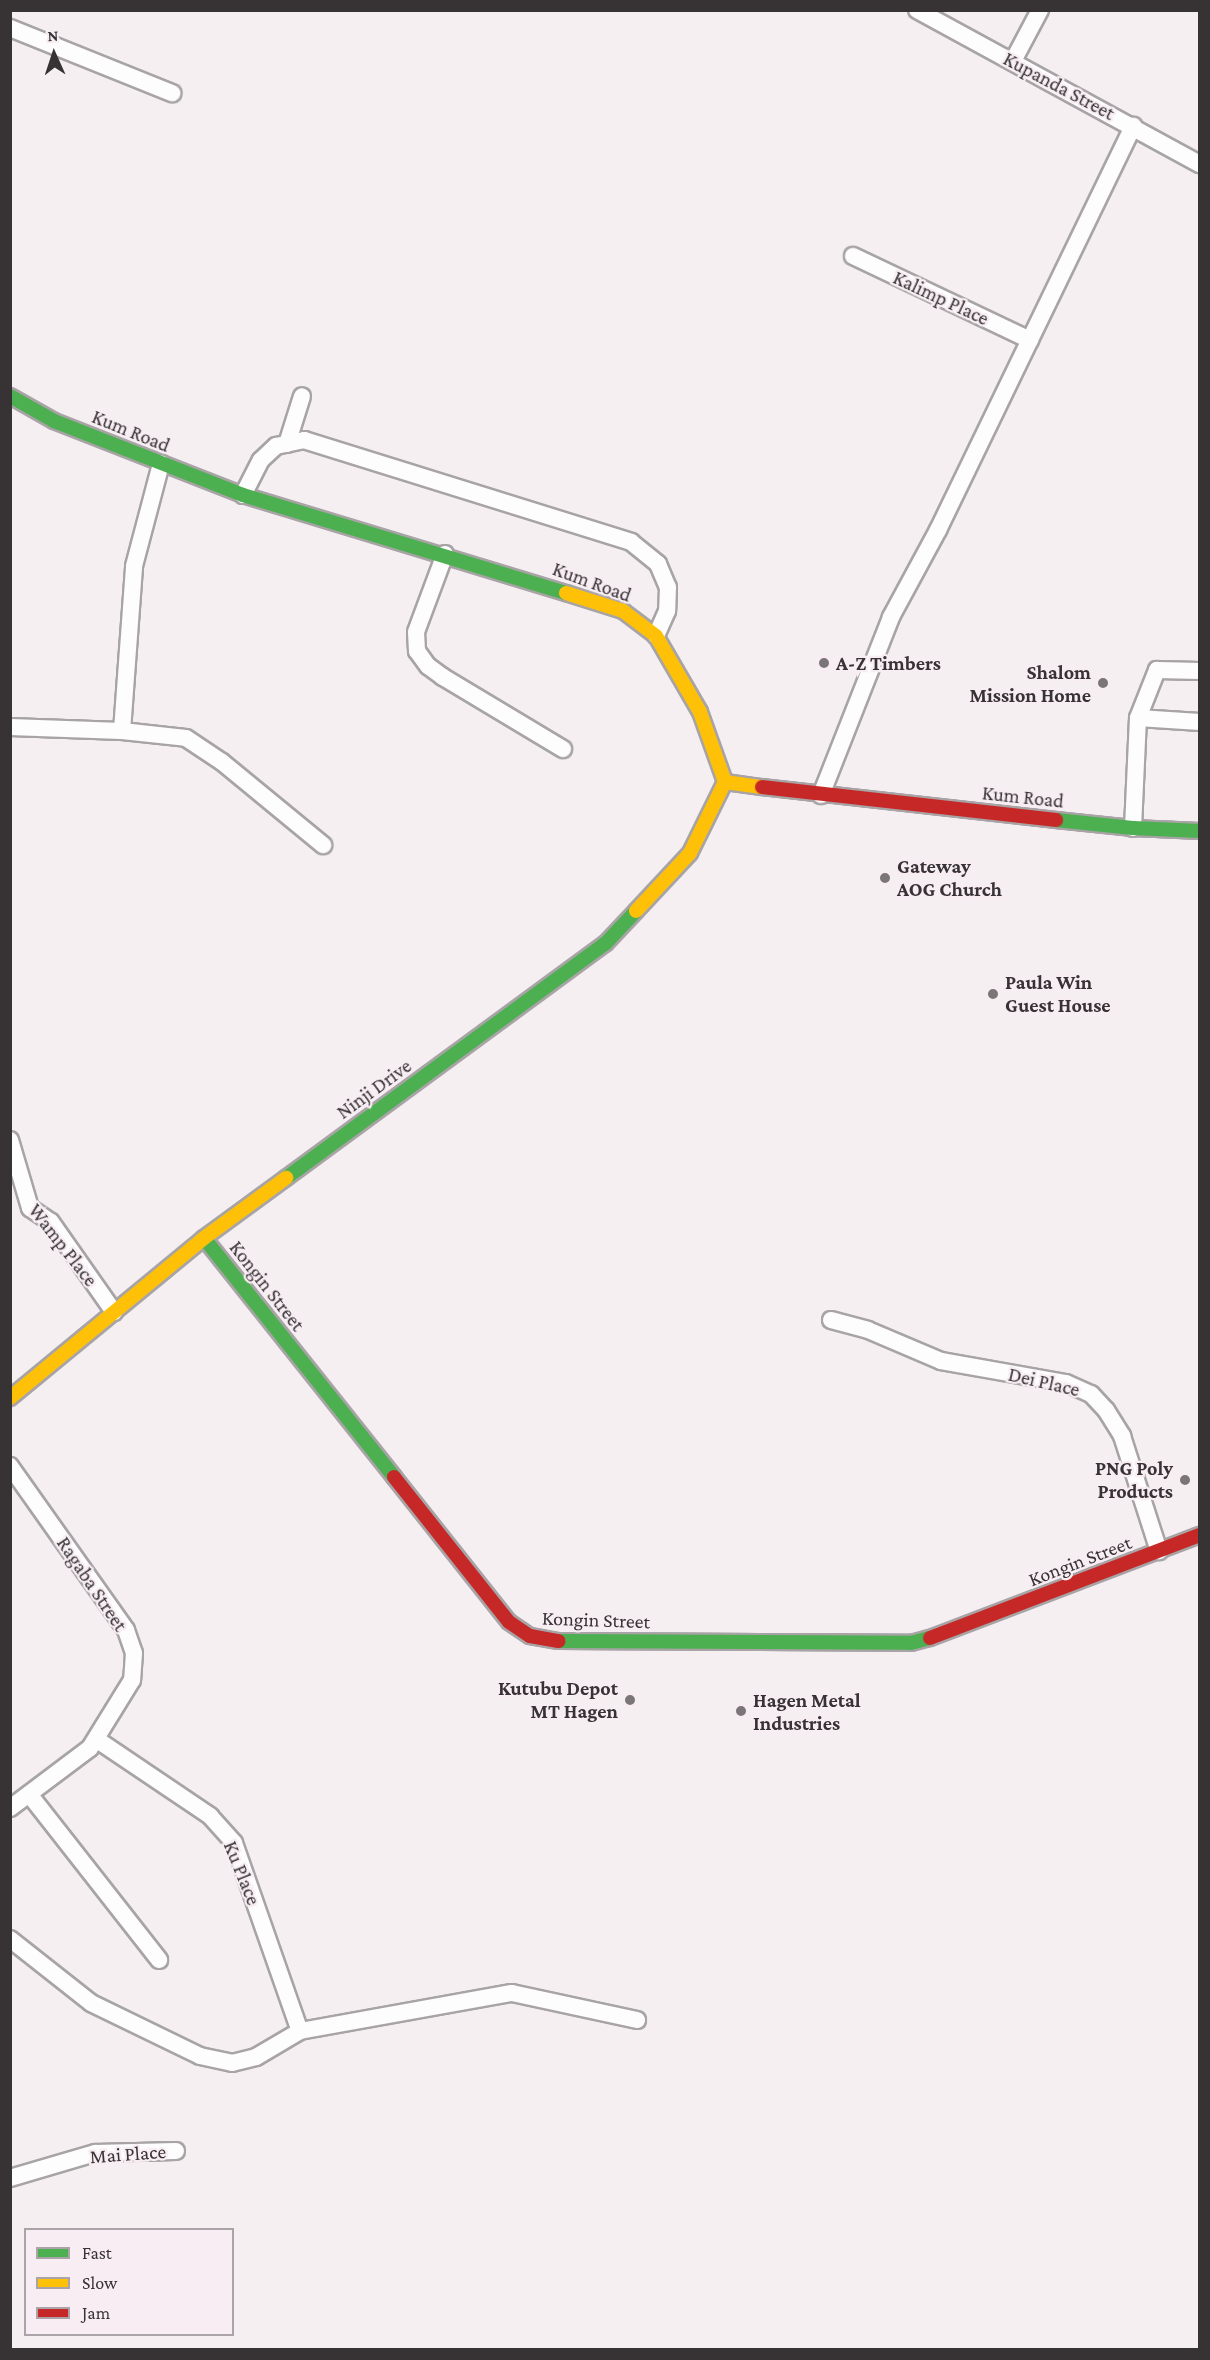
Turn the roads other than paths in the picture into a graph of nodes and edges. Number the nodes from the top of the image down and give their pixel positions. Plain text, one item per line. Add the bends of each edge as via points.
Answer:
1 (917, 10) edge
2 (1040, 10) edge
3 (10, 28) edge
4 (1013, 61) junction
5 (172, 93) dead end
6 (1133, 126) junction
7 (1200, 164) edge
8 (853, 256) dead end
9 (1030, 340) junction
10 (10, 396) edge
11 (302, 396) dead end
12 (287, 444) junction
13 (161, 464) junction
14 (243, 495) junction
15 (445, 554) junction
16 (656, 636) junction
17 (1200, 671) edge
18 (1138, 718) junction
19 (1200, 722) edge
20 (10, 727) edge
21 (122, 731) junction
22 (563, 749) dead end
23 (725, 782) junction
24 (821, 795) junction
25 (1133, 828) junction
26 (1200, 831) edge
27 (323, 845) dead end
28 (10, 1140) edge
29 (204, 1238) junction
30 (114, 1312) junction
31 (831, 1320) dead end
32 (10, 1398) edge
33 (10, 1466) edge
34 (1200, 1535) edge
35 (1159, 1551) junction
36 (96, 1739) junction
37 (29, 1794) junction
38 (10, 1808) edge
39 (10, 1939) edge
40 (159, 1960) dead end
41 (637, 2020) dead end
42 (300, 2031) junction
43 (176, 2151) dead end
44 (10, 2178) edge

1 - 4 street, Kupanda Street
2 - 4 street
3 - 5 street
4 - 6 street, Kupanda Street
6 - 7 street, Kupanda Street
6 - 9 street
8 - 9 street, Kalimp Place
9 - 24 street via 891,617
10 - 13 street, Kum Road via 54,421
11 - 12 street
12 - 14 street via 276,446 261,460
12 - 16 street via 304,440 631,542 658,564 668,587 667,611
13 - 14 street, Kum Road
13 - 21 street via 134,566
14 - 15 street, Kum Road
15 - 16 street, Kum Road via 623,610
15 - 22 street via 416,632 417,651 443,677
16 - 23 street, Kum Road via 700,712
17 - 18 street via 1157,670
18 - 19 street
18 - 25 street
20 - 21 street
21 - 27 street via 186,738 222,762
23 - 24 street, Kum Road
23 - 29 street, Ninji Drive via 690,853 605,944
24 - 25 street, Kum Road
25 - 26 street, Kum Road
28 - 30 street, Wamp Place via 30,1208 51,1222
29 - 30 street, Ninji Drive
29 - 35 street, Kongin Street via 503,1614 530,1636 561,1641 911,1643
30 - 32 street, Ninji Drive
31 - 35 street, Dei Place via 868,1330 941,1361 1066,1383 1092,1394 1122,1436
33 - 36 street, Ragaba Street via 126,1630 134,1653 132,1680
34 - 35 street, Kongin Street
36 - 37 street, Ragaba Street via 90,1748
36 - 42 street, Ku Place via 210,1816 234,1843
37 - 38 street, Ragaba Street
37 - 40 street
39 - 42 street via 91,2003 200,2056 232,2063 256,2057
41 - 42 street via 512,1993
43 - 44 street, Mai Place via 95,2153

